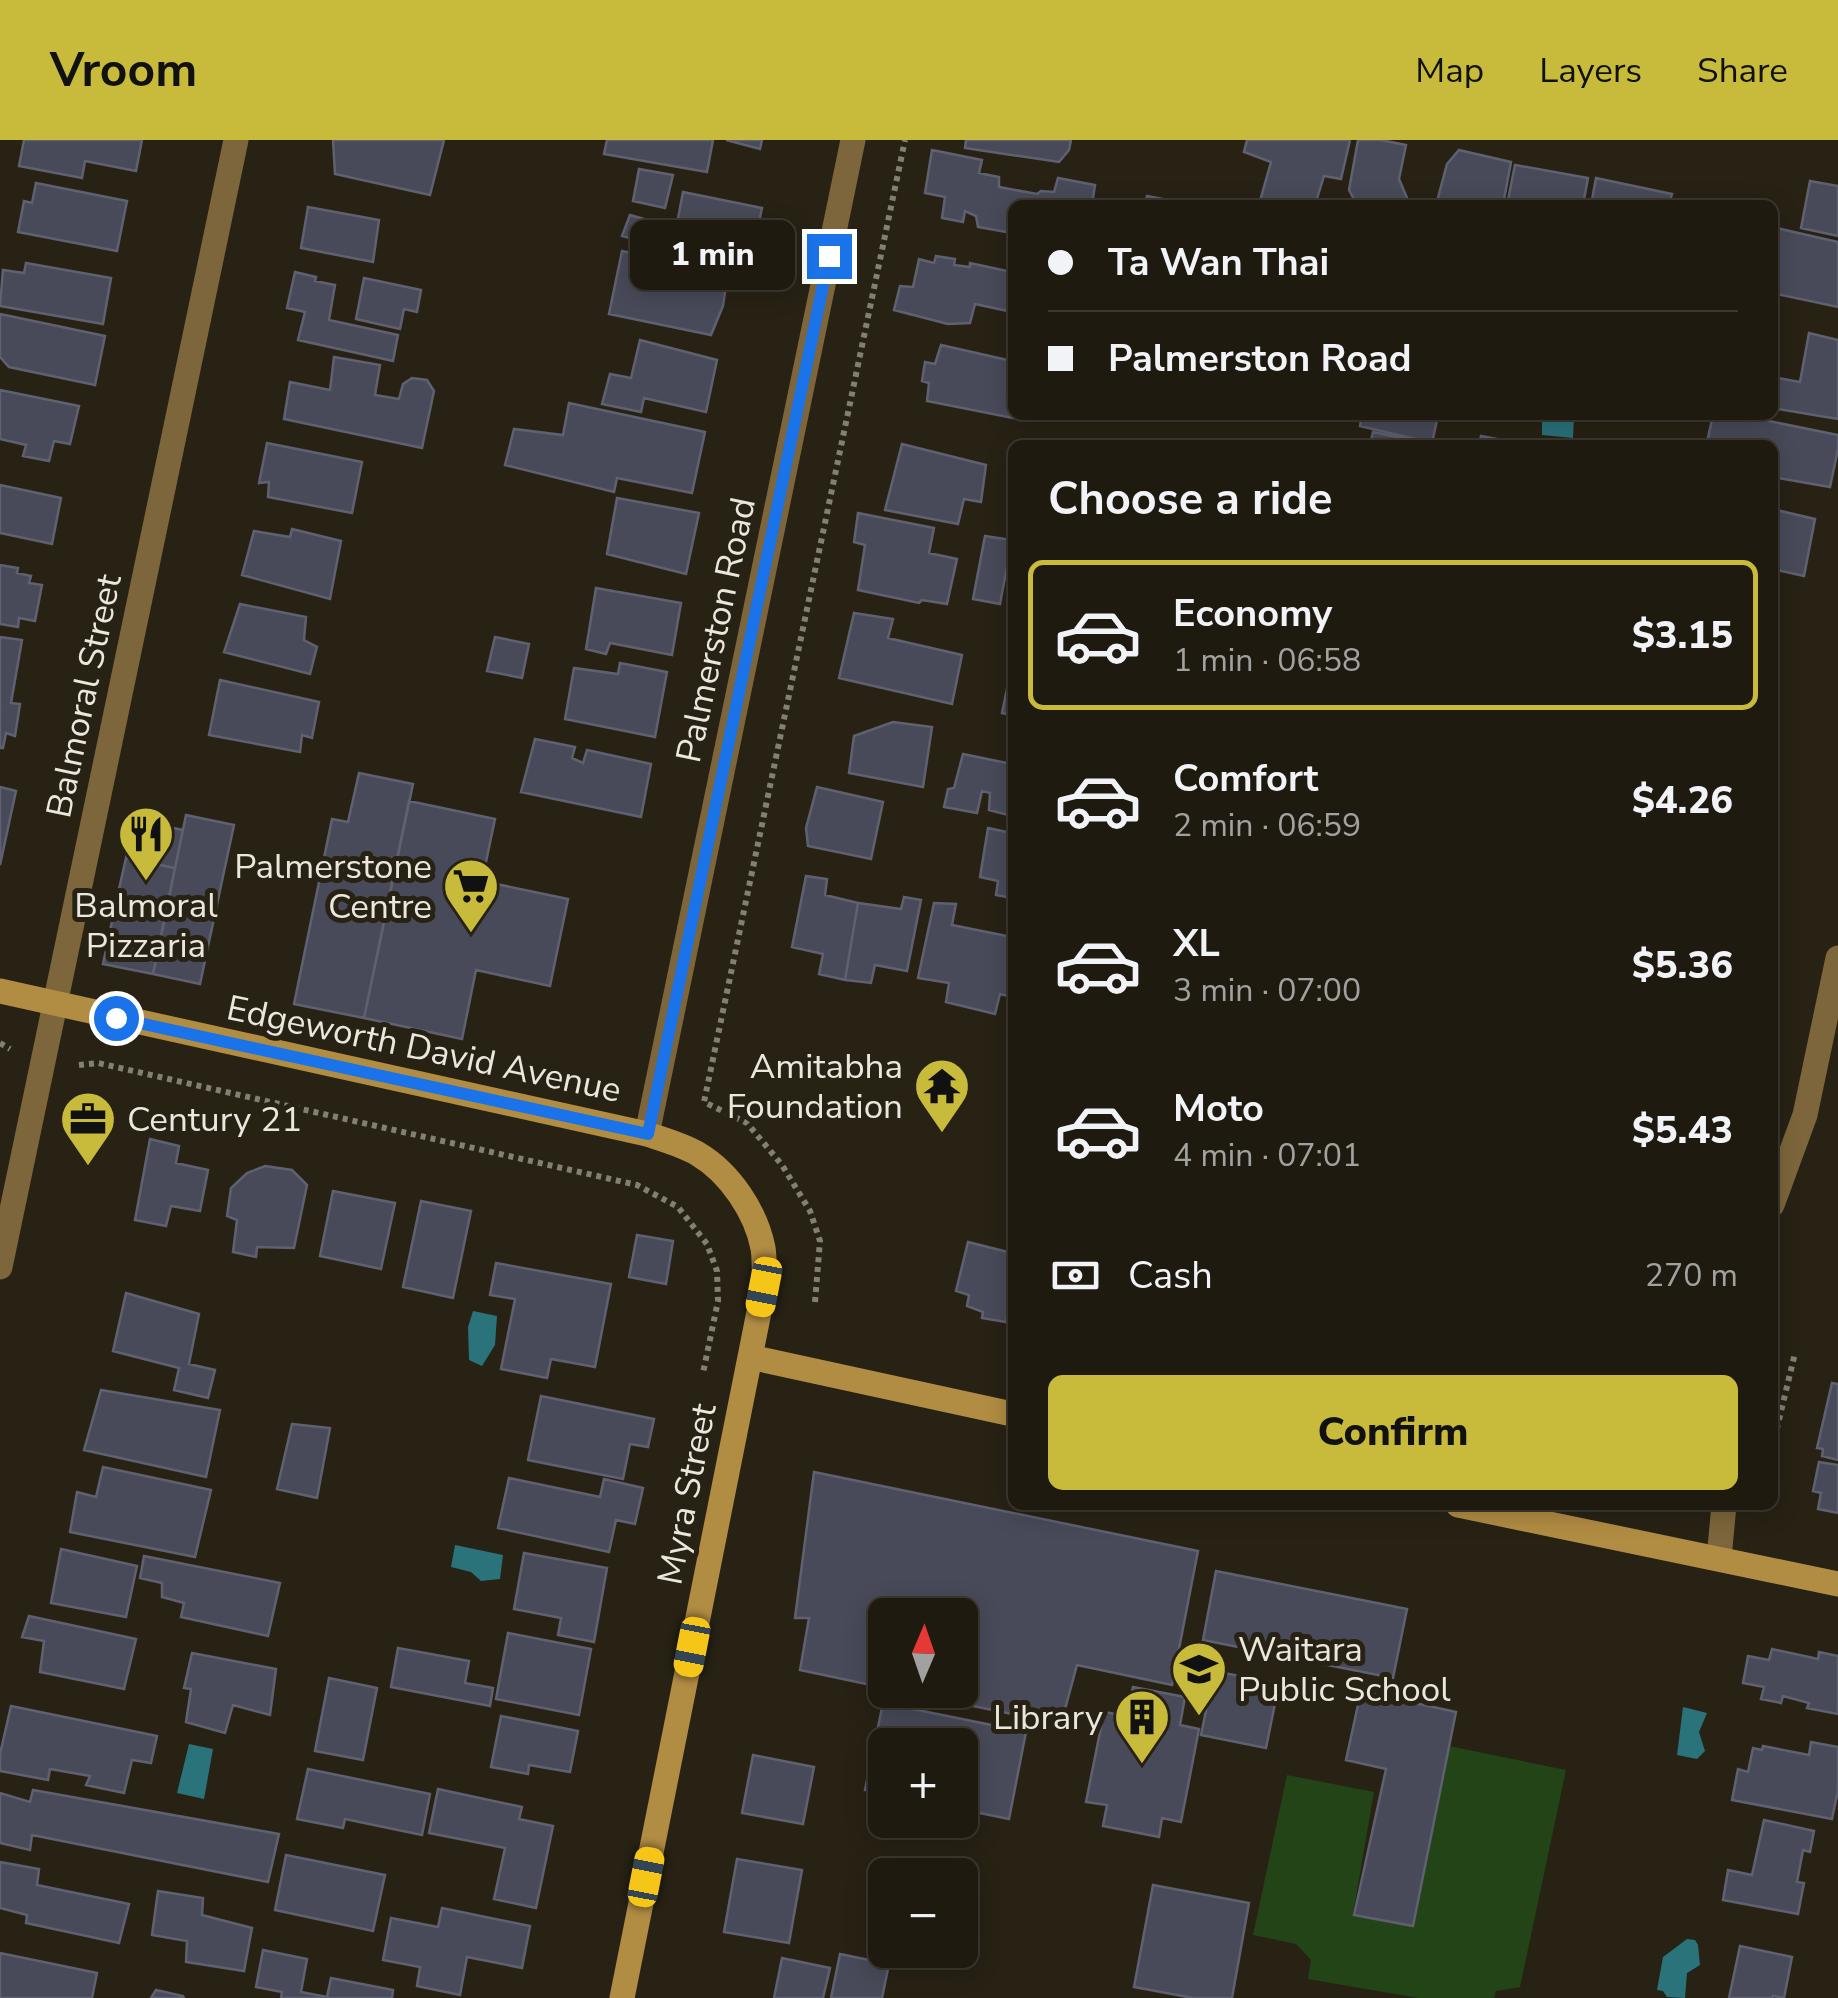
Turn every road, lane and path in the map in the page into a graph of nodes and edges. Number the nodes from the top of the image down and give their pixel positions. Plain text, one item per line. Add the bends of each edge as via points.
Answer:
1 (236, 140) edge
2 (853, 140) edge
3 (905, 140) edge
4 (1838, 958) edge
5 (0, 991) edge
6 (54, 1004) junction
7 (0, 1043) edge
8 (10, 1049) dead end
9 (80, 1065) dead end
10 (648, 1134) junction
11 (1778, 1189) edge
12 (0, 1267) edge
13 (815, 1302) dead end
14 (1794, 1354) dead end
15 (750, 1357) junction
16 (703, 1373) dead end
17 (1008, 1413) edge
18 (1778, 1423) edge
19 (1483, 1510) edge
20 (1723, 1510) edge
21 (1718, 1558) junction
22 (1838, 1584) edge
23 (622, 1998) edge

1 - 6 street, Balmoral Street
2 - 10 street, Palmerston Road
3 - 13 path via 704,1102 747,1123 810,1211 820,1241
4 - 11 street via 1805,1115
5 - 6 main road, Edgeworth David Avenue
6 - 10 main road, Edgeworth David Avenue
6 - 12 street, Balmoral Street
7 - 8 path
9 - 16 path via 637,1185 678,1207 707,1244 717,1271
10 - 15 main road, Edgeworth David Avenue via 701,1156 739,1193 755,1221 764,1287
14 - 18 path
15 - 17 main road
15 - 23 main road, Myra Street
19 - 21 main road
20 - 21 street
21 - 22 main road

